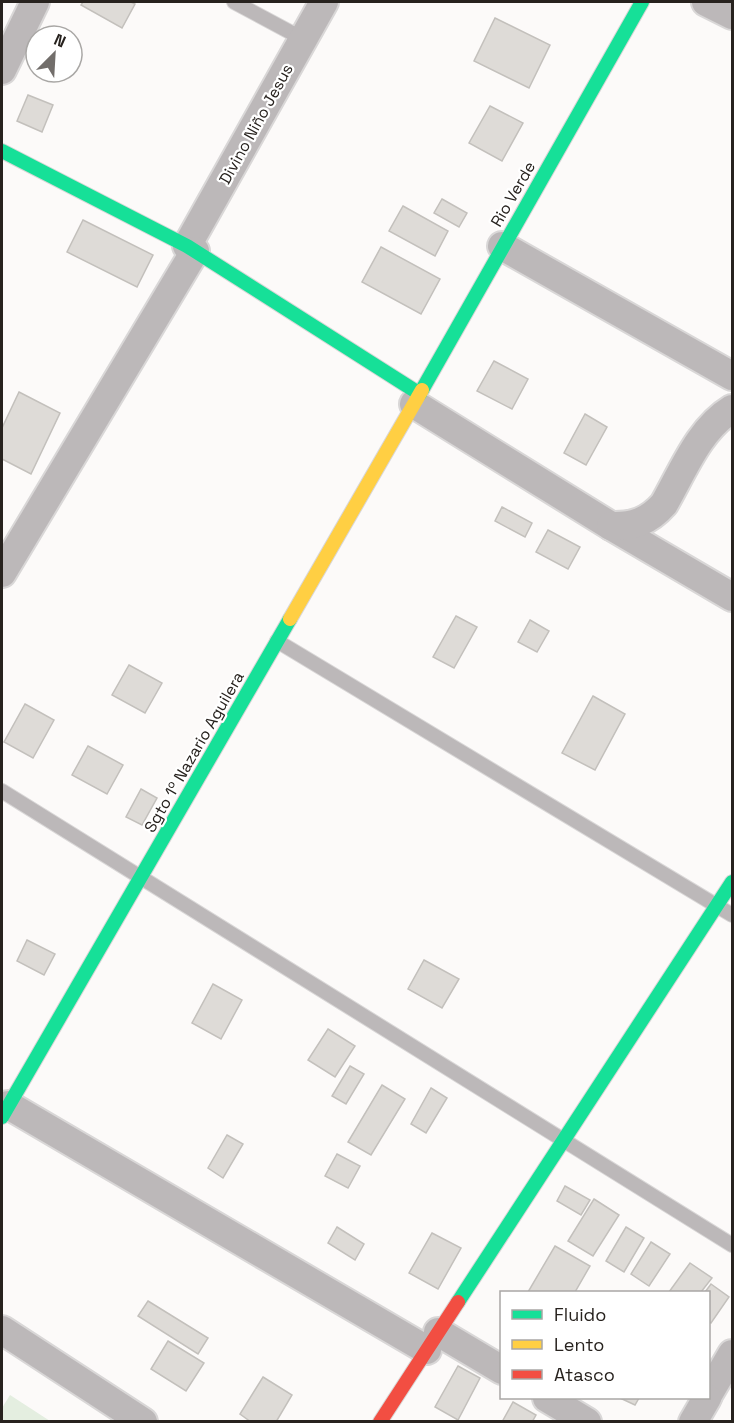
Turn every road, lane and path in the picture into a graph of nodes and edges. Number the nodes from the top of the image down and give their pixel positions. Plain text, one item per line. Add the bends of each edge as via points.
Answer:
1 (35, 2) edge
2 (234, 2) edge
3 (324, 2) edge
4 (642, 2) edge
5 (706, 2) edge
6 (732, 15) edge
7 (303, 39) junction
8 (2, 70) edge
9 (2, 152) edge
10 (502, 246) junction
11 (191, 248) junction
12 (732, 374) edge
13 (417, 399) junction
14 (732, 409) edge
15 (611, 526) junction
16 (2, 573) edge
17 (732, 597) edge
18 (277, 641) junction
19 (2, 791) edge
20 (140, 877) junction
21 (732, 882) edge
22 (717, 906) junction
23 (732, 915) edge
24 (5, 1111) edge
25 (564, 1140) junction
26 (732, 1245) edge
27 (2, 1330) edge
28 (432, 1341) junction
29 (732, 1354) edge
30 (500, 1370) edge
31 (710, 1392) edge
32 (549, 1399) edge
33 (706, 1399) edge
34 (143, 1422) edge
35 (380, 1422) edge
36 (587, 1422) edge
37 (693, 1422) edge

1 - 8 street
2 - 7 lane
3 - 7 street, Divino Niño Jesus
4 - 10 street, Rio Verde
5 - 6 street
7 - 11 street, Divino Niño Jesus
9 - 11 street
10 - 12 street
10 - 13 street, Rio Verde
11 - 13 street
11 - 16 street, Divino Niño Jesus
13 - 15 street
13 - 18 street, Sgto 1º Nazario Aguilera
14 - 15 street via 702,437 657,513 637,524
15 - 17 street
18 - 20 street, Sgto 1º Nazario Aguilera
18 - 22 lane
19 - 20 lane
20 - 24 street, Sgto 1º Nazario Aguilera
20 - 25 lane
21 - 22 street
22 - 23 lane
22 - 25 street
24 - 28 street
25 - 26 lane
25 - 28 street
27 - 34 street
28 - 30 street
28 - 35 street
29 - 31 street
32 - 36 street
33 - 37 street

